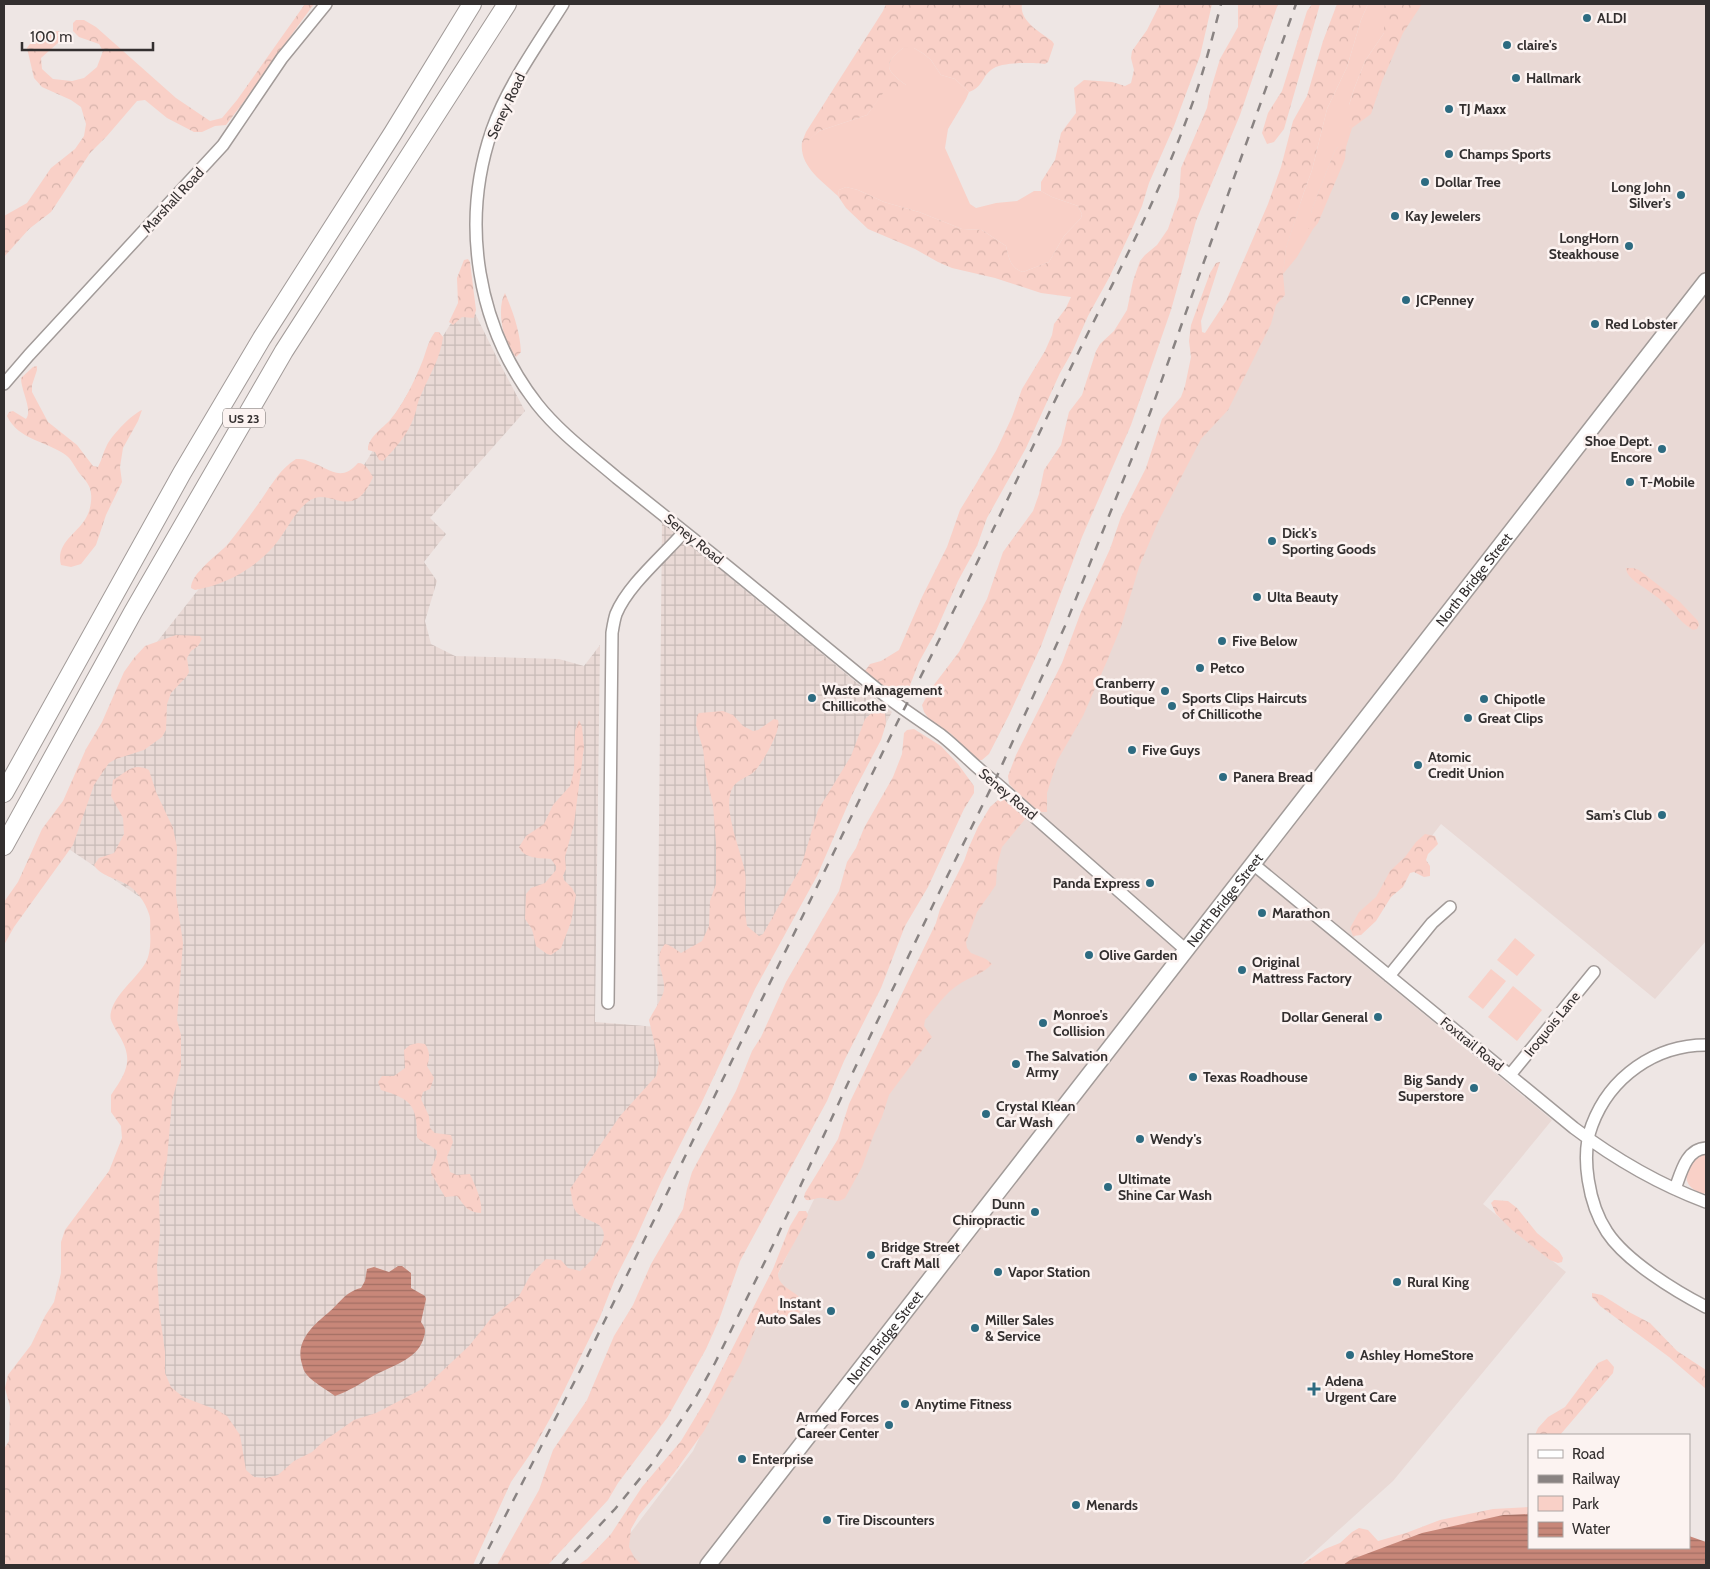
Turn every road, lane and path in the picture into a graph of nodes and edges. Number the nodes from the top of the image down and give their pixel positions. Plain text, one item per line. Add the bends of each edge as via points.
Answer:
1 (326, 4) edge
2 (472, 4) edge
3 (506, 4) edge
4 (563, 4) edge
5 (1706, 281) edge
6 (4, 384) edge
7 (684, 532) junction
8 (4, 793) edge
9 (4, 846) edge
10 (1253, 864) junction
11 (1450, 907) dead end
12 (1186, 950) junction
13 (1594, 972) dead end
14 (1389, 976) junction
15 (608, 1003) dead end
16 (1706, 1045) edge
17 (1510, 1075) junction
18 (1588, 1139) junction
19 (1706, 1148) edge
20 (1675, 1189) junction
21 (1706, 1202) edge
22 (1706, 1307) edge
23 (708, 1565) edge

1 - 6 street, Marshall Road via 282,58 223,145
2 - 8 highway, US 23 via 262,338 192,456
3 - 9 highway, US 23 via 284,350 133,612
4 - 7 street, Seney Road via 510,93 486,149 478,190 476,231 483,294 507,358 538,406 590,455
5 - 10 main road, North Bridge Street
7 - 12 street, Seney Road via 880,691 942,736
7 - 15 street via 623,600 615,616 612,633
10 - 12 main road, North Bridge Street
10 - 14 street, Foxtrail Road
11 - 14 street
12 - 23 main road, North Bridge Street
13 - 17 street, Iroquois Lane
14 - 17 street, Foxtrail Road
16 - 18 street via 1668,1050 1632,1070 1607,1098 1591,1126
17 - 18 street, Foxtrail Road
18 - 20 street, Foxtrail Road
18 - 22 street via 1590,1192 1606,1232 1644,1269
19 - 20 street via 1689,1156
20 - 21 street, Foxtrail Road

